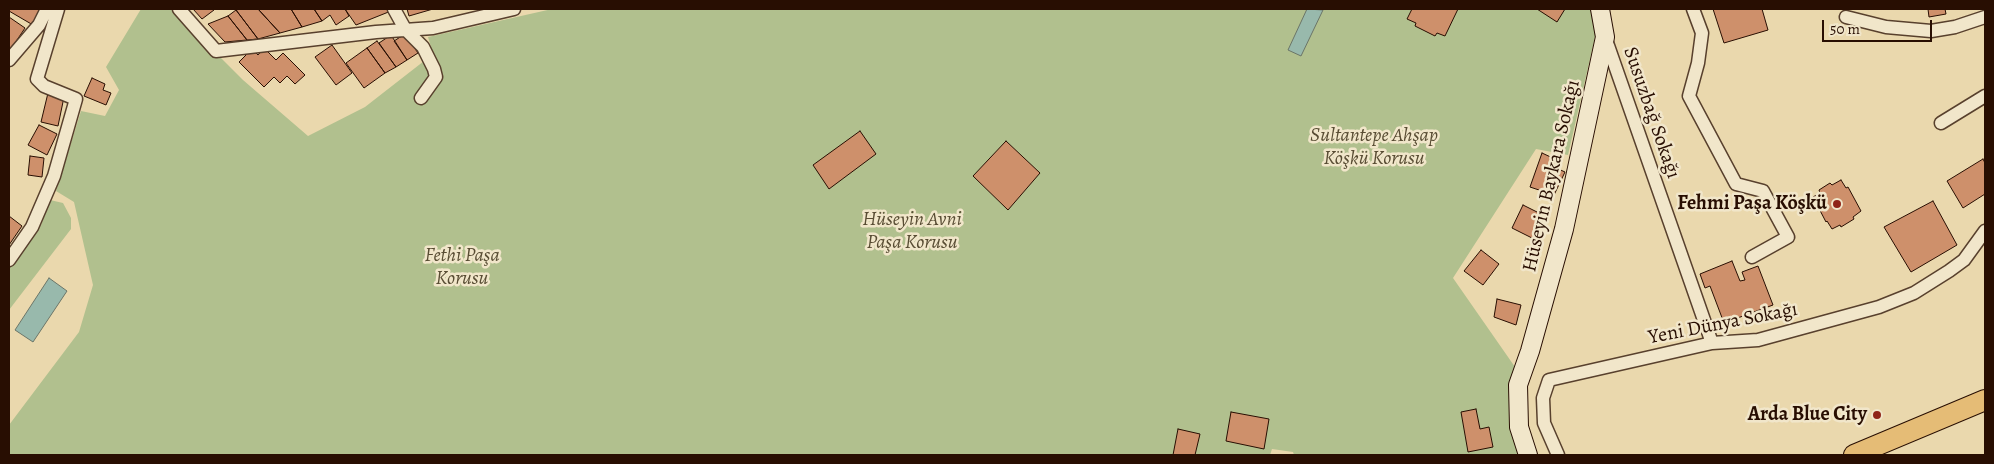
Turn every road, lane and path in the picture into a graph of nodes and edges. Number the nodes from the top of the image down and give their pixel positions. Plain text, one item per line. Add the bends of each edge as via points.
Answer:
1 (47, 9) edge
2 (58, 9) edge
3 (179, 9) edge
4 (394, 9) edge
5 (514, 9) edge
6 (1600, 9) edge
7 (1693, 9) edge
8 (1846, 17) dead end
9 (1985, 17) edge
10 (405, 28) junction
11 (1605, 37) junction
12 (9, 60) edge
13 (1985, 96) edge
14 (422, 98) dead end
15 (1940, 123) dead end
16 (1985, 230) edge
17 (1752, 257) dead end
18 (9, 260) edge
19 (1712, 343) junction
20 (1530, 351) junction
21 (1985, 400) edge
22 (1528, 455) edge
23 (1540, 455) edge
24 (1558, 455) edge
25 (1854, 455) edge

1 - 12 street via 39,25
2 - 18 street via 38,79 44,86 76,98 54,176 32,228
3 - 10 street via 216,51
4 - 10 street
5 - 10 street via 433,28
6 - 11 street, Hüseyin Baykara Sokağı
7 - 17 street via 1702,33 1689,96 1736,184 1763,191 1788,237
8 - 9 street via 1886,27 1931,31
10 - 14 street via 423,47 436,77
11 - 19 street, Susuzbağ Sokağı
11 - 20 street, Hüseyin Baykara Sokağı via 1564,229
13 - 15 street
16 - 19 street, Yeni Dünya Sokağı via 1964,260 1898,300 1758,340
19 - 24 street, Yeni Dünya Sokağı via 1549,380 1543,398 1544,423
20 - 22 street, Hüseyin Baykara Sokağı via 1518,385 1519,427
20 - 23 street, Hüseyin Baykara Sokağı via 1528,426
21 - 25 main road

